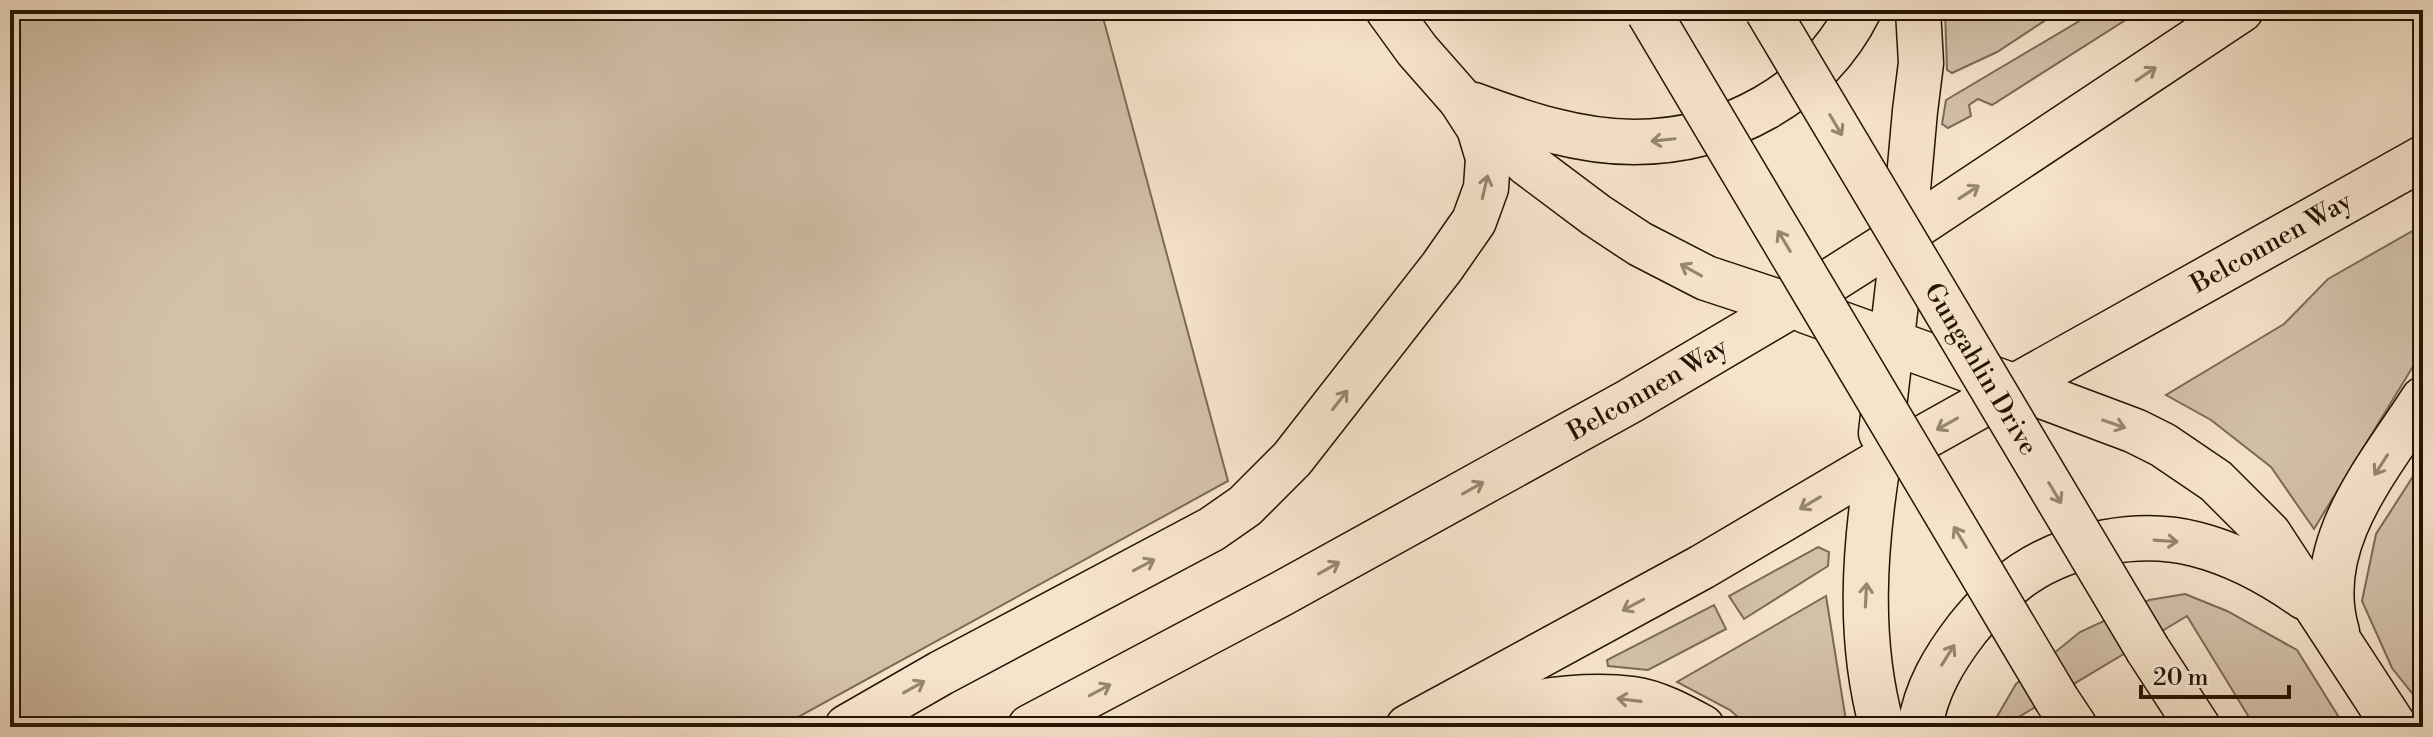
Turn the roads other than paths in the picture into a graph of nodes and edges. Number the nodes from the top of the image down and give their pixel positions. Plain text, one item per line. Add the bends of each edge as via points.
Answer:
1 (1388, 10) edge
2 (1767, 10) edge
3 (1859, 10) edge
4 (1918, 10) edge
5 (2241, 10) edge
6 (1648, 12) edge
7 (1461, 100) junction
8 (2423, 158) edge
9 (1904, 234) junction
10 (1791, 306) junction
11 (1892, 340) junction
12 (2015, 386) junction
13 (2423, 399) edge
14 (1878, 463) junction
15 (2327, 623) junction
16 (2066, 713) edge
17 (847, 727) edge
18 (1030, 727) edge
19 (1408, 727) edge
20 (1433, 727) edge
21 (1702, 727) edge
22 (1882, 727) edge
23 (1920, 727) edge
24 (2198, 727) edge
25 (2395, 727) edge

1 - 7 main road
2 -> 24 main road, Gungahlin Drive, bridge
3 -> 7 main road via 1804,82 1745,119 1698,135 1605,140 1532,125
4 - 9 main road via 1921,63
9 -> 5 main road, Belconnen Way
16 -> 6 main road, bridge
10 -> 7 main road via 1706,278 1640,244 1528,164
17 -> 7 main road via 1212,529 1268,485 1327,416 1474,221 1486,188 1488,158 1479,128
8 - 12 main road, Belconnen Way
9 - 10 main road, Belconnen Way
9 - 11 main road
10 - 11 main road
18 -> 10 main road, Belconnen Way via 1608,414
11 - 12 main road
11 - 14 main road
12 -> 14 main road, Belconnen Way
12 -> 15 main road via 2135,431 2216,481 2269,534
13 -> 15 main road via 2341,535 2332,570 2333,621
14 -> 19 main road, Belconnen Way via 1702,567
22 -> 14 main road via 1865,610
23 -> 15 main road via 1926,696 1951,650 1995,597 2024,574 2080,549 2140,539 2191,543 2271,575
15 - 25 main road
21 -> 20 main road via 1636,699 1580,697 1524,703

